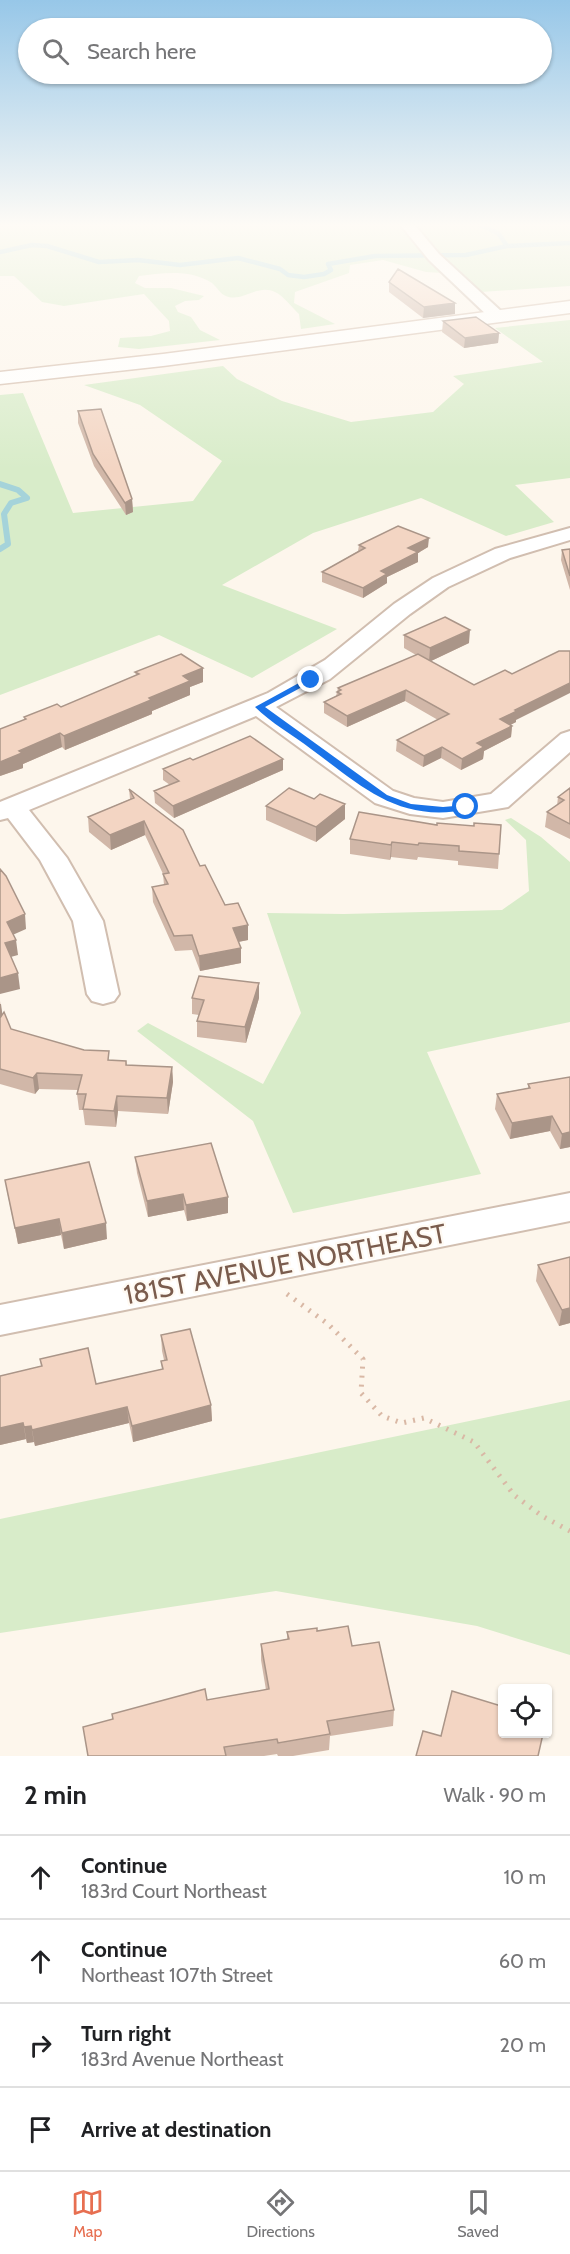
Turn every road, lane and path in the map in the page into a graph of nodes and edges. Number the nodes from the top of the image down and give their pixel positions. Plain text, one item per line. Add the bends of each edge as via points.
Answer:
1 (485, 305) edge
2 (570, 307) edge
3 (496, 315) junction
4 (0, 378) edge
5 (570, 534) edge
6 (259, 707) junction
7 (570, 739) edge
8 (6, 810) edge
9 (103, 994) dead end
10 (570, 1208) edge
11 (287, 1293) dead end
12 (0, 1320) edge
13 (570, 1530) edge

1 - 3 street
2 - 3 main road
3 - 4 main road
5 - 6 street via 509,550 434,586 311,680
6 - 7 street via 384,797 410,807 443,810 499,801
6 - 8 street
8 - 9 street via 53,858 88,921
10 - 12 street, 181ST AVENUE NORTHEAST
11 - 13 path via 341,1334 363,1359 361,1393 382,1416 402,1423 424,1418 474,1442 514,1495

